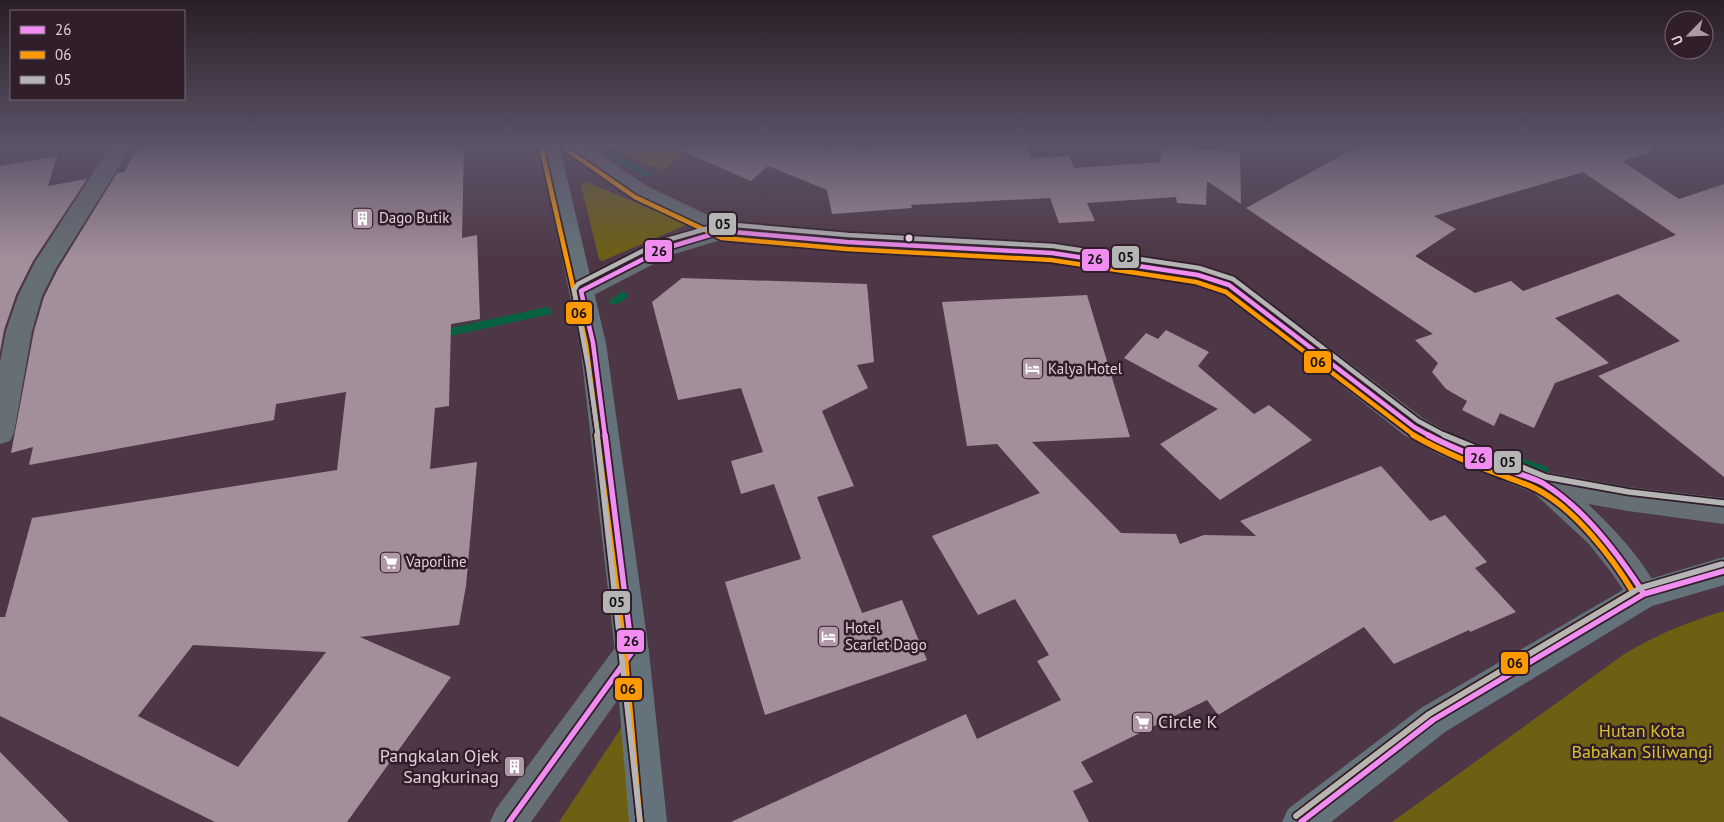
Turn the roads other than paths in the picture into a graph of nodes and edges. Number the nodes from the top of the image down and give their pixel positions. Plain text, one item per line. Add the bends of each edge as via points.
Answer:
1 (98, 182) edge
2 (557, 182) edge
3 (626, 182) edge
4 (723, 231) junction
5 (581, 292) junction
6 (0, 433) edge
7 (1544, 484) junction
8 (1724, 511) edge
9 (1724, 571) edge
10 (1644, 594) junction
11 (632, 652) junction
12 (509, 822) edge
13 (648, 822) edge
14 (1301, 822) edge

1 - 6 street via 30,296 19,331
2 - 5 main road
3 - 4 street
4 - 5 street via 663,249
4 - 7 street via 856,243 1052,253 1198,275 1229,285 1257,304 1432,438
5 - 11 main road via 593,343
7 - 8 street
7 - 10 street via 1601,534
9 - 10 main road
10 - 14 main road via 1434,720
11 - 12 street
11 - 13 main road

